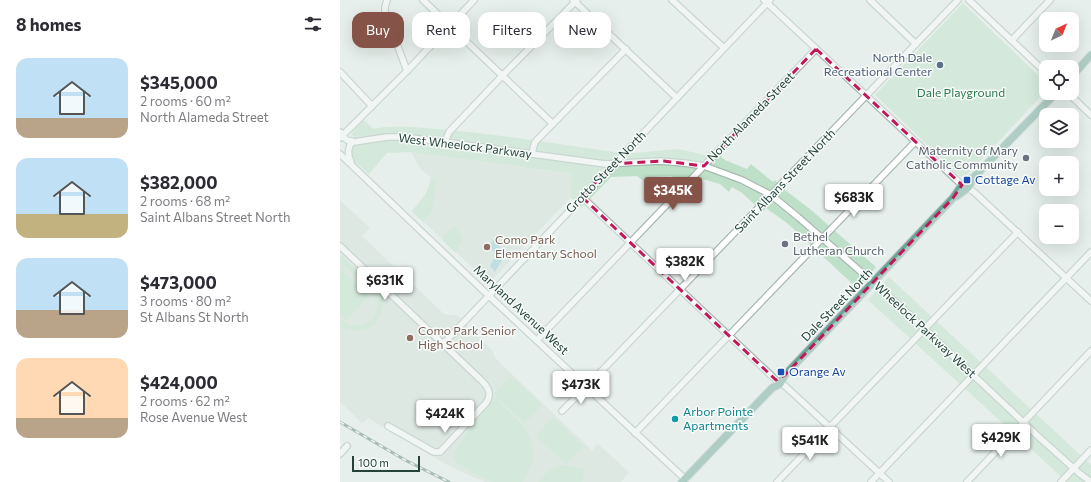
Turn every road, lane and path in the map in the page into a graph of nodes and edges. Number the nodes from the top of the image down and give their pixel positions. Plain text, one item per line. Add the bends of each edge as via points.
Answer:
1 (387, 0) edge
2 (423, 0) edge
3 (474, 0) edge
4 (672, 0) edge
5 (870, 0) edge
6 (958, 0) edge
7 (969, 0) edge
8 (1050, 0) edge
9 (575, 1) edge
10 (767, 1) edge
11 (436, 12) edge
12 (462, 12) edge
13 (1012, 40) junction
14 (916, 44) junction
15 (470, 45) edge
16 (428, 48) edge
17 (724, 48) junction
18 (626, 49) junction
19 (816, 49) junction
20 (1091, 55) edge
21 (1039, 66) edge
22 (1079, 68) edge
23 (407, 71) junction
24 (340, 72) edge
25 (502, 76) junction
26 (866, 96) junction
27 (677, 98) junction
28 (1049, 100) edge
29 (1075, 100) edge
30 (372, 106) junction
31 (1091, 115) edge
32 (553, 124) junction
33 (341, 135) edge
34 (352, 141) junction
35 (445, 142) junction
36 (915, 142) junction
37 (340, 154) edge
38 (532, 154) junction
39 (542, 156) joint
40 (613, 164) junction
41 (352, 166) junction
42 (704, 166) junction
43 (965, 187) junction
44 (771, 196) junction
45 (582, 197) junction
46 (1018, 232) junction
47 (822, 238) junction
48 (631, 243) junction
49 (340, 246) edge
50 (1091, 252) edge
51 (1066, 278) junction
52 (873, 282) junction
53 (680, 289) junction
54 (489, 296) junction
55 (1091, 301) edge
56 (924, 329) junction
57 (729, 336) junction
58 (537, 340) junction
59 (443, 344) junction
60 (1091, 352) edge
61 (974, 375) junction
62 (778, 382) junction
63 (587, 387) junction
64 (562, 411) dead end
65 (1024, 422) junction
66 (388, 426) dead end
67 (830, 427) junction
68 (635, 433) junction
69 (347, 446) dead end
70 (1091, 450) edge
71 (340, 454) edge
72 (1074, 468) junction
73 (879, 473) junction
74 (685, 481) edge
75 (777, 482) edge
76 (870, 482) edge
77 (888, 482) edge
78 (967, 482) edge
79 (1061, 482) edge
80 (1091, 482) edge

1 - 23 street via 385,12
2 - 11 street
3 - 12 street
4 - 17 street
5 - 14 street
6 - 14 street, Saint Albans Street North
7 - 13 street
8 - 13 street
9 - 18 street
9 - 25 street
10 - 17 street, Grotto Street North
10 - 19 street
13 - 21 street
14 - 26 street, Saint Albans Street North
15 - 25 street
16 - 23 street
17 - 27 street, Grotto Street North
18 - 27 street
18 - 32 street
19 - 26 street
19 - 42 street, North Alameda Street
20 - 22 main road
23 - 30 street
24 - 30 street
25 - 32 street
25 - 35 street via 449,132
26 - 36 street
26 - 44 street, Saint Albans Street North
27 - 40 street, Grotto Street North
28 - 43 main road, Dale Street North
29 - 31 street
30 - 33 street
32 - 38 street via 535,142
33 - 34 street
34 - 35 street, West Wheelock Parkway via 403,137
34 - 41 street via 348,156
35 - 38 street, West Wheelock Parkway
36 - 43 street
36 - 47 street
37 - 41 street, Maryland Avenue West
38 - 39 street, West Wheelock Parkway
39 - 40 street, Wheelock Parkway West
40 - 42 street, Wheelock Parkway West via 663,161
40 - 45 street, Grotto Street North
41 - 54 street, Maryland Avenue West
42 - 44 street, Wheelock Parkway West via 742,180
42 - 48 street, North Alameda Street
43 - 46 street via 974,192
43 - 52 main road, Dale Street North
44 - 47 street, Wheelock Parkway West
44 - 53 street, Saint Albans Street North
45 - 48 street
45 - 54 street, Grotto Street North
46 - 51 street
46 - 56 street
47 - 52 street, Wheelock Parkway West
47 - 57 street
48 - 53 street
48 - 58 street, North Alameda Street
49 - 59 street
50 - 51 street
51 - 55 street
51 - 61 street
52 - 56 street, Wheelock Parkway West
52 - 62 main road, Dale Street North
53 - 57 street
53 - 63 street, Saint Albans Street North
54 - 58 street, Maryland Avenue West
54 - 59 street, Grotto Street North
56 - 61 street, Wheelock Parkway West
56 - 67 street
57 - 62 street
57 - 68 street
58 - 63 street, Maryland Avenue West
59 - 66 street via 482,381 490,394 489,399 440,452 434,452
60 - 65 street
61 - 65 street, Wheelock Parkway West
61 - 73 street
62 - 67 street
62 - 74 main road, Dale Street North
63 - 64 street, Saint Albans Street North
63 - 68 street, Maryland Avenue West
65 - 72 street, Wheelock Parkway West
65 - 78 street
67 - 73 street
67 - 75 street
68 - 74 street, Maryland Avenue West
69 - 71 street
70 - 72 street
72 - 79 street
72 - 80 street, Wheelock Parkway West
73 - 76 street
73 - 77 street

